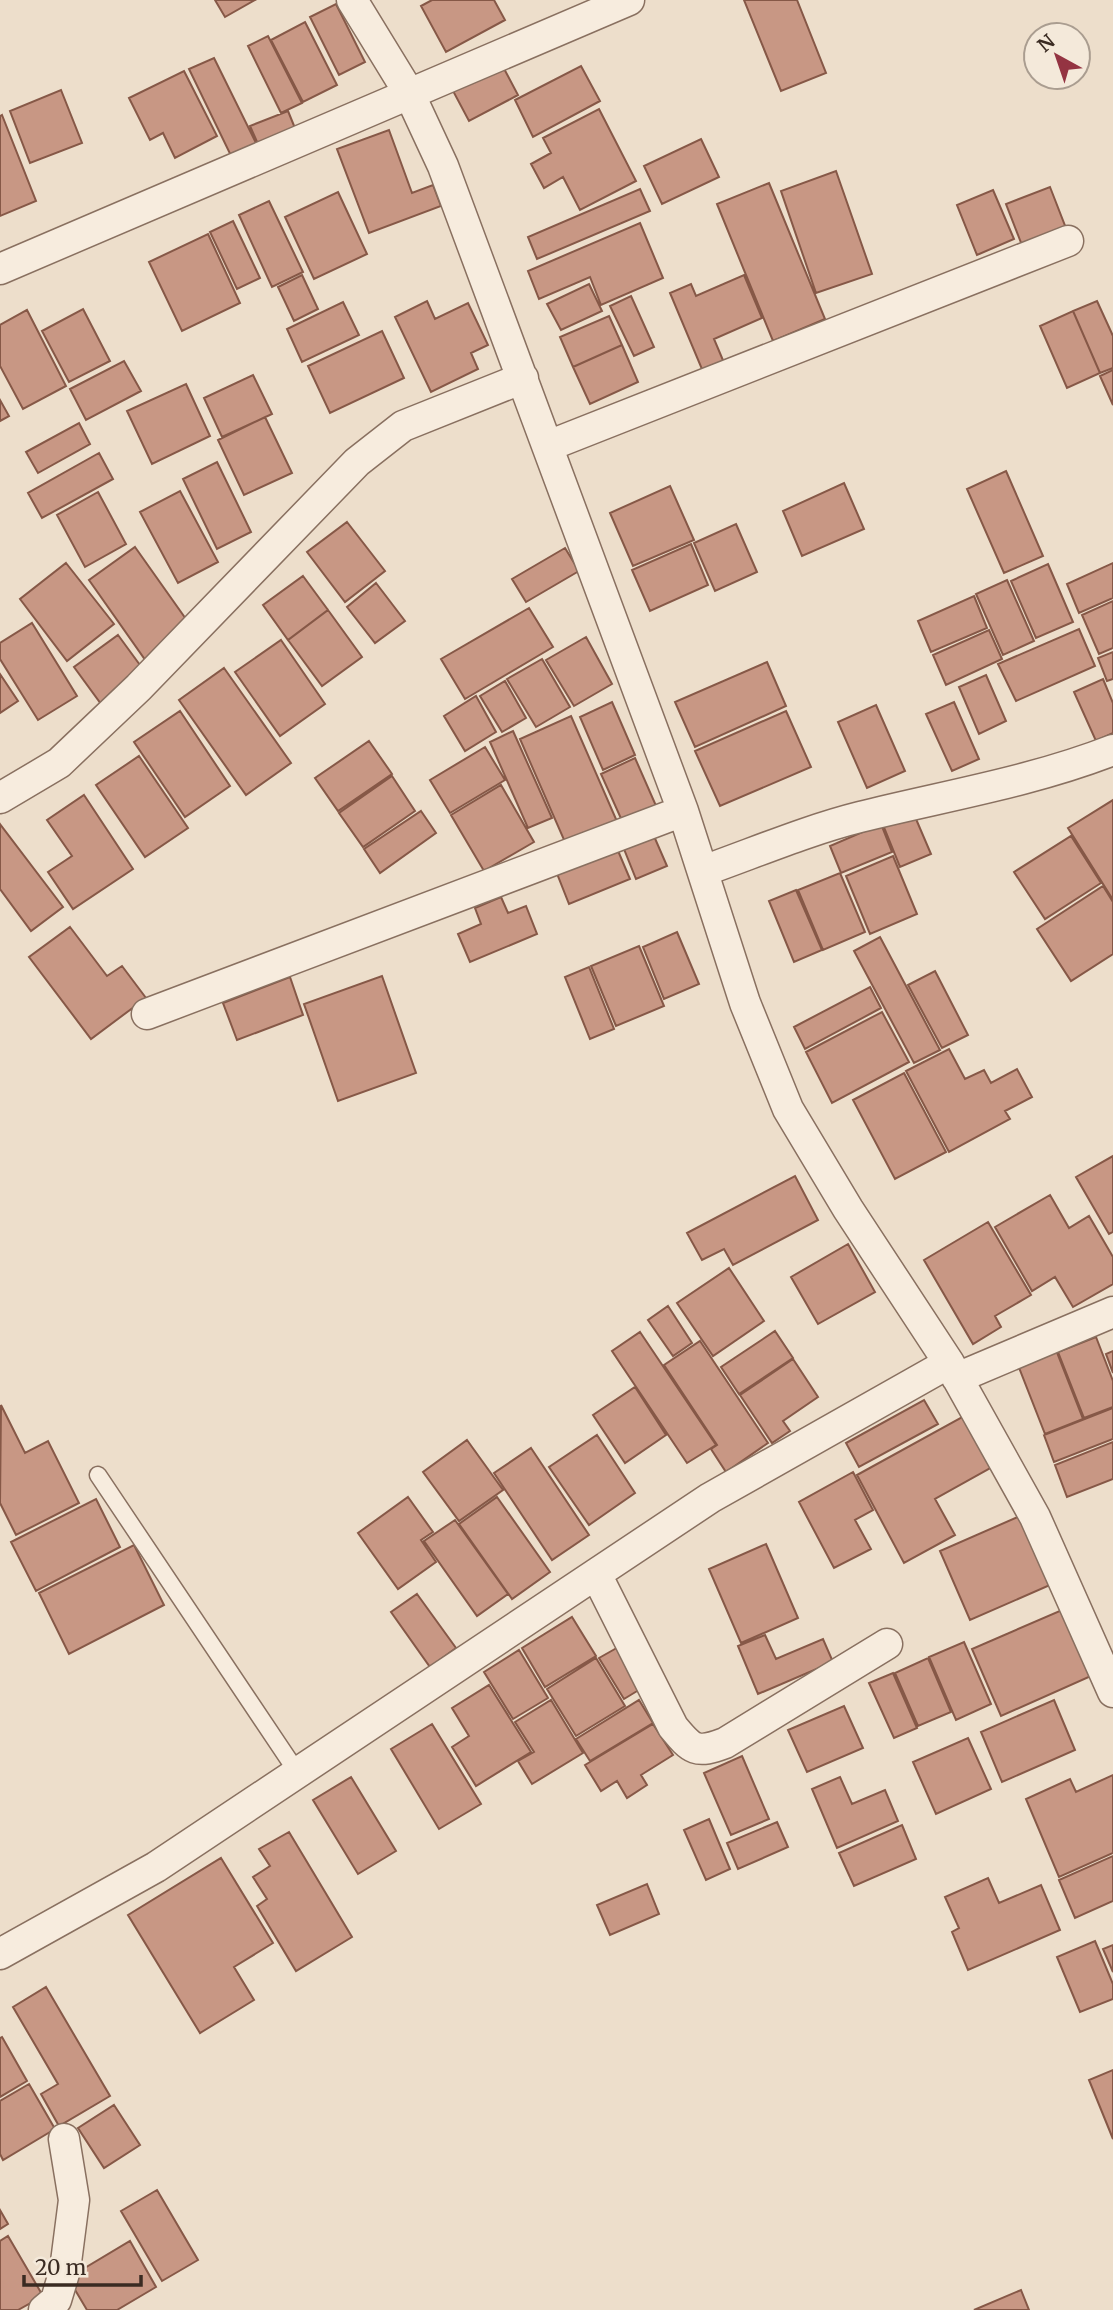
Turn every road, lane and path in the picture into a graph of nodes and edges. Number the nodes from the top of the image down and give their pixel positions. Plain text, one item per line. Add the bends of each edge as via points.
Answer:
1 (352, 0) edge
2 (629, 0) edge
3 (409, 93) junction
4 (1068, 242) dead end
5 (0, 270) edge
6 (523, 378) junction
7 (548, 446) junction
8 (1113, 750) edge
9 (0, 798) edge
10 (683, 811) junction
11 (703, 871) junction
12 (147, 1014) dead end
13 (1113, 1312) edge
14 (953, 1371) junction
15 (98, 1475) dead end
16 (596, 1574) junction
17 (887, 1644) dead end
18 (1113, 1692) edge
19 (298, 1772) junction
20 (0, 1954) edge
21 (64, 2139) dead end
22 (44, 2310) edge

1 - 3 street
2 - 3 street
3 - 5 street
3 - 6 street via 443,166
4 - 7 street
6 - 7 street
6 - 9 street via 403,426 357,462 59,763
7 - 10 street
8 - 11 street via 964,795 858,818
10 - 11 street
10 - 12 street
11 - 14 street via 745,1003 788,1109
13 - 14 street
14 - 16 street via 710,1498
14 - 18 street via 1035,1517
15 - 19 lane
16 - 17 street via 673,1727 689,1746 705,1751
16 - 19 street
19 - 20 street via 156,1867
21 - 22 street via 74,2200 65,2270 56,2300

